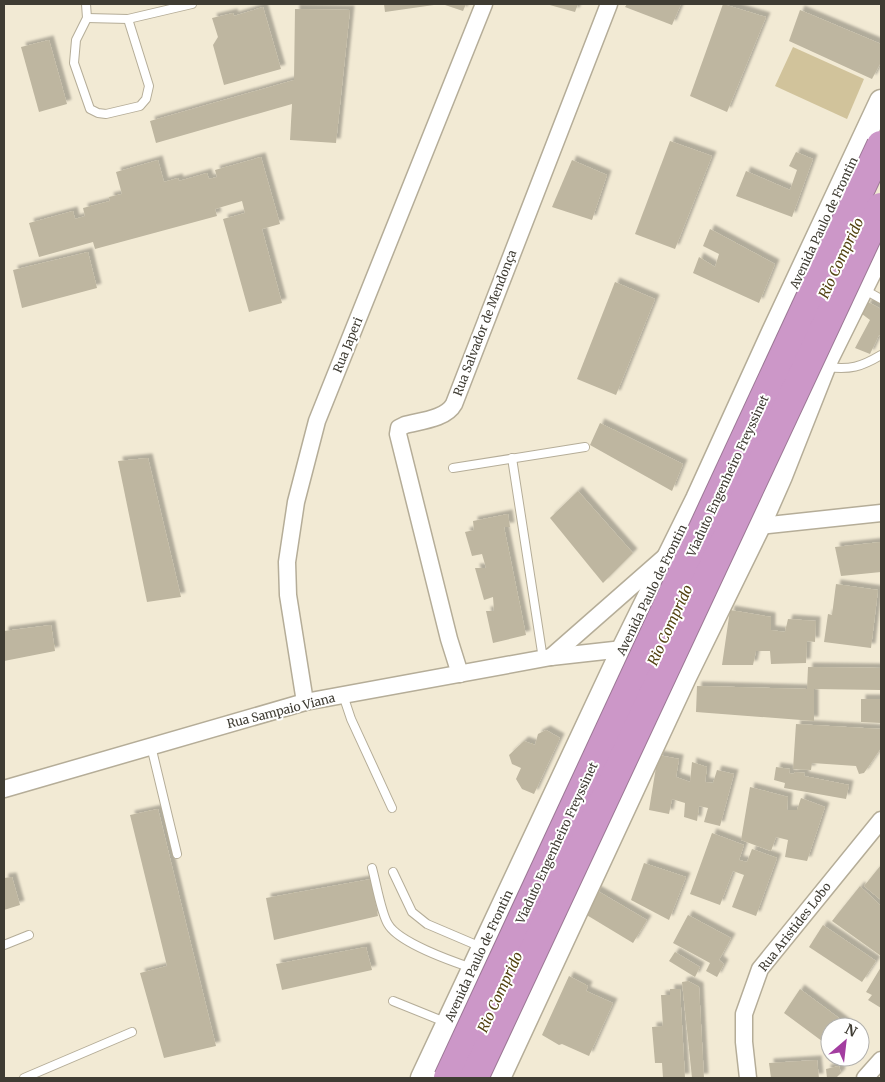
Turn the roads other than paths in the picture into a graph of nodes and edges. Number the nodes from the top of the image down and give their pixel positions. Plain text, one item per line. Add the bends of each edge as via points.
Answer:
1 (86, 4) edge
2 (192, 4) edge
3 (484, 4) edge
4 (609, 4) edge
5 (87, 18) junction
6 (128, 19) junction
7 (880, 105) edge
8 (881, 145) edge
9 (881, 207) edge
10 (881, 250) edge
11 (861, 288) junction
12 (881, 299) edge
13 (773, 332) junction
14 (881, 355) edge
15 (826, 362) junction
16 (585, 447) dead end
17 (512, 458) junction
18 (453, 468) dead end
19 (698, 499) junction
20 (881, 513) edge
21 (759, 526) junction
22 (671, 551) junction
23 (623, 649) junction
24 (547, 658) junction
25 (460, 674) junction
26 (685, 677) junction
27 (343, 695) junction
28 (305, 702) junction
29 (151, 746) junction
30 (4, 789) edge
31 (392, 808) dead end
32 (881, 820) edge
33 (177, 854) dead end
34 (372, 868) dead end
35 (393, 872) dead end
36 (29, 935) dead end
37 (4, 946) edge
38 (483, 948) junction
39 (474, 969) junction
40 (462, 994) junction
41 (393, 1001) dead end
42 (448, 1023) junction
43 (525, 1025) junction
44 (132, 1032) dead end
45 (881, 1060) edge
46 (24, 1078) edge
47 (422, 1078) edge
48 (448, 1078) edge
49 (474, 1078) edge
50 (499, 1078) edge
51 (748, 1078) edge
52 (865, 1078) edge

1 - 5 lane
2 - 6 lane
3 - 28 street, Rua Japeri via 317,421 296,502 288,562 288,595
4 - 25 street, Rua Salvador de Mendonça via 454,404 445,414 405,425 398,434
5 - 6 lane
5 - 6 lane via 76,40 74,63 90,109 98,114 140,106 146,99 148,86
7 - 13 main road, Avenida Paulo de Frontin
8 - 48 highway, Viaduto Engenheiro Freyssinet, bridge
9 - 49 highway, Viaduto Engenheiro Freyssinet, bridge
10 - 11 main road
11 - 12 lane
11 - 15 main road
13 - 15 main road, bridge
13 - 19 main road, Avenida Paulo de Frontin
14 - 15 lane via 847,369
15 - 21 main road
16 - 17 lane
17 - 18 lane
17 - 24 lane
19 - 21 street, bridge
19 - 22 main road, Avenida Paulo de Frontin
20 - 21 street
21 - 26 main road
22 - 23 main road, Avenida Paulo de Frontin
22 - 24 street
23 - 24 street, Rua Sampaio Viana
23 - 26 main road, bridge
23 - 38 main road, Avenida Paulo de Frontin
24 - 25 street, Rua Sampaio Viana
25 - 27 street, Rua Sampaio Viana
26 - 43 main road
27 - 28 street, Rua Sampaio Viana
27 - 31 lane
28 - 29 street, Rua Sampaio Viana
29 - 30 street, Rua Sampaio Viana
29 - 33 lane
32 - 51 street, Rua Aristides Lobo via 760,969 744,1014
34 - 39 lane via 387,923 395,932 408,941
35 - 38 lane via 412,912 426,924
36 - 37 lane
38 - 39 main road, Avenida Paulo de Frontin
39 - 40 main road, Avenida Paulo de Frontin
40 - 42 main road, Avenida Paulo de Frontin
40 - 43 main road, bridge
41 - 42 lane
42 - 47 main road, Avenida Paulo de Frontin
43 - 50 main road
44 - 46 lane
45 - 52 street

